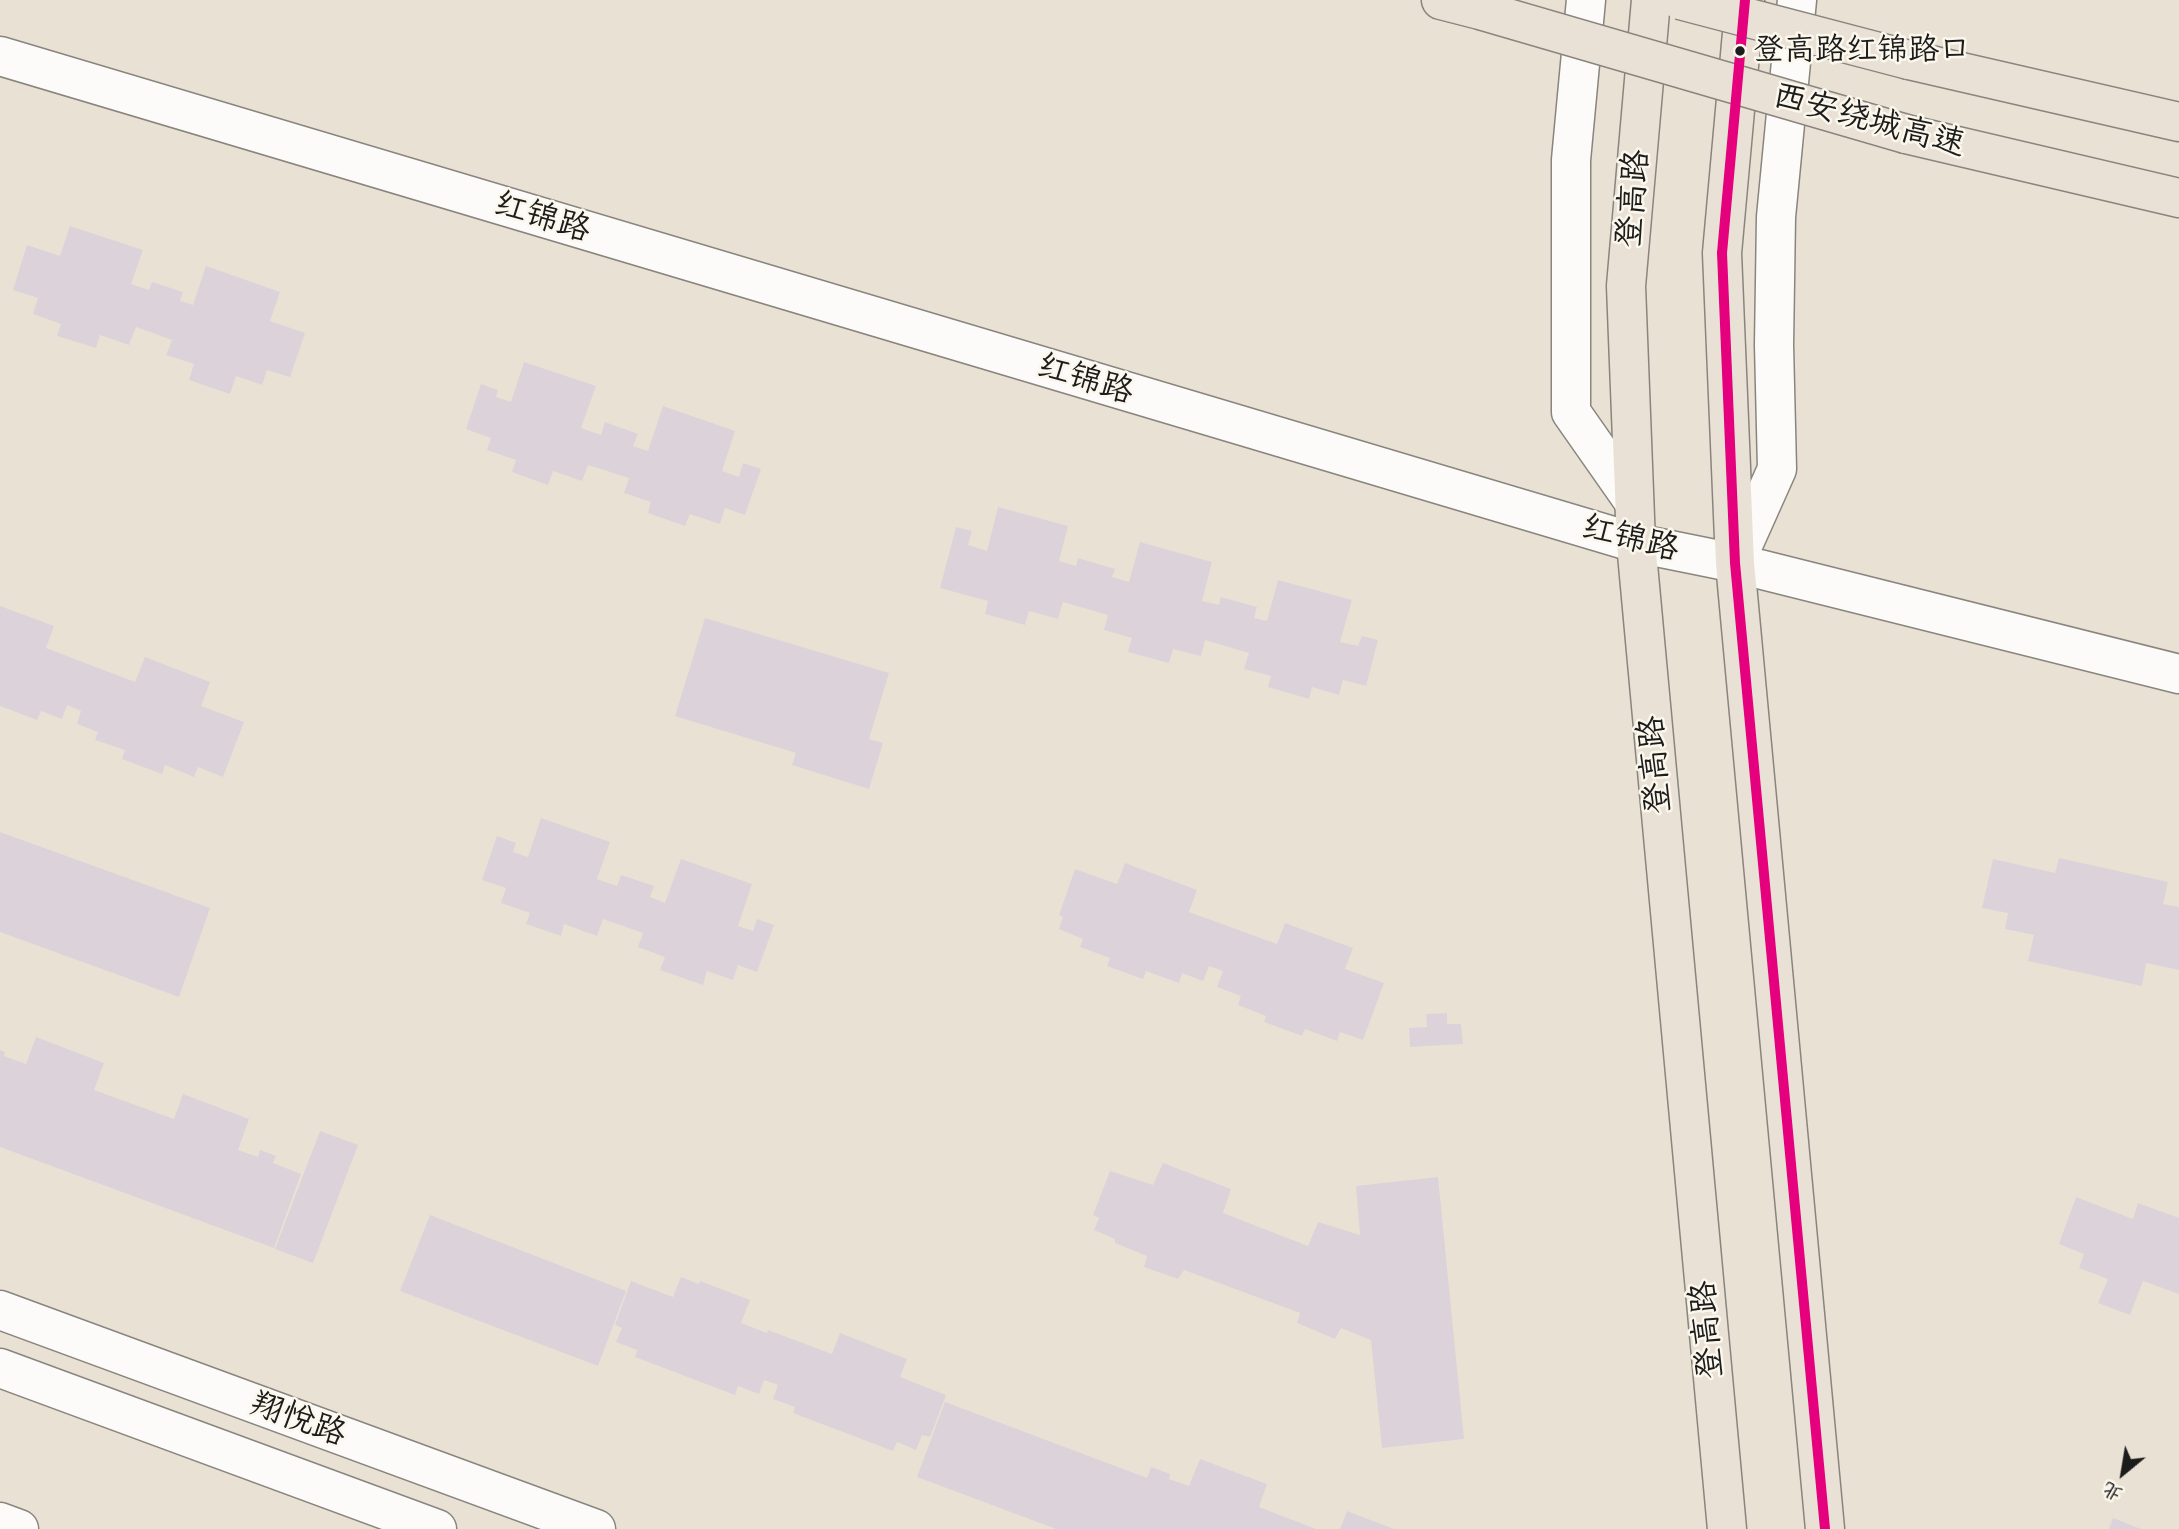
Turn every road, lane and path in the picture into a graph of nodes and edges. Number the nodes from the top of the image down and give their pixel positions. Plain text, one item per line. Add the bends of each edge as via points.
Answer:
1 (1441, 0) edge
2 (1586, 0) edge
3 (1651, 0) edge
4 (1680, 0) edge
5 (1745, 0) edge
6 (1797, 0) edge
7 (0, 57) edge
8 (2179, 122) edge
9 (2179, 198) edge
10 (1634, 502) junction
11 (1636, 543) junction
12 (1735, 564) junction
13 (2179, 674) edge
14 (0, 1310) edge
15 (0, 1367) edge
16 (0, 1522) edge
17 (19, 1529) edge
18 (437, 1529) edge
19 (596, 1529) edge
20 (1727, 1529) edge
21 (1825, 1529) edge

1 - 9 main road, 西安绕城高速, bridge via 1906,134
2 - 10 street via 1571,160 1572,412
3 - 10 main road, 登高路 via 1626,286
4 - 8 main road, 西安绕城高速, bridge via 1909,60
5 - 12 main road via 1722,253
6 - 12 street via 1776,217 1777,469
7 - 11 street, 红锦路
10 - 11 main road, 登高路
11 - 12 street, 红锦路
11 - 20 main road, 登高路
12 - 13 street, 红锦路
12 - 21 main road
14 - 19 street, 翔悦路
15 - 18 street, 翔悦路
16 - 17 street

